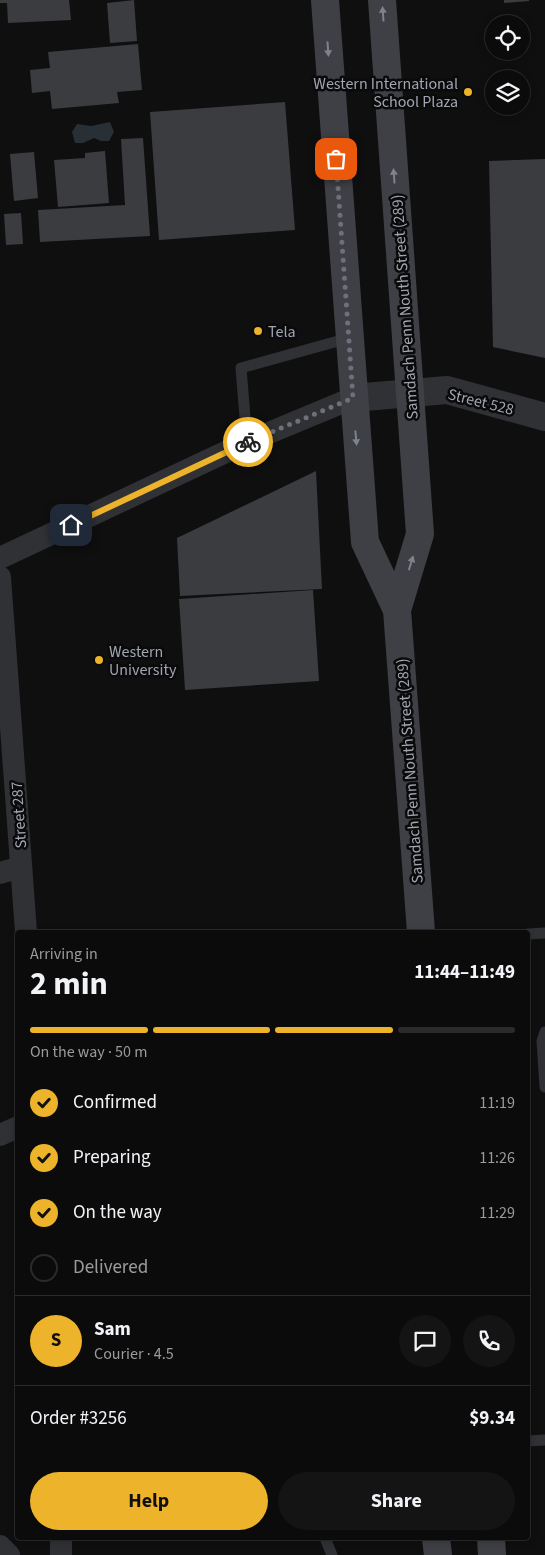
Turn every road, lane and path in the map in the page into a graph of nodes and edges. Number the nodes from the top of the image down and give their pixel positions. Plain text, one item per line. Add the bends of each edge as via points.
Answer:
1 (325, 0) edge
2 (382, 0) edge
3 (349, 338) junction
4 (409, 393) junction
5 (353, 398) junction
6 (545, 418) edge
7 (247, 442) junction
8 (0, 558) edge
9 (0, 577) edge
10 (397, 610) junction
11 (21, 866) junction
12 (0, 873) edge
13 (26, 930) edge
14 (421, 930) edge
15 (545, 933) edge
16 (530, 934) edge
17 (545, 1032) edge
18 (545, 1087) edge
19 (15, 1128) edge
20 (0, 1135) edge
21 (545, 1440) edge
22 (530, 1441) edge
23 (61, 1540) edge
24 (326, 1540) edge
25 (436, 1540) edge
26 (491, 1540) edge
27 (0, 1546) edge
28 (9, 1555) edge
29 (62, 1555) edge
30 (332, 1555) edge
31 (438, 1555) edge
32 (492, 1555) edge

1 -> 3 main road, Samdach Penn Nouth Street (289)
4 -> 2 main road, Samdach Penn Nouth Street (289)
3 - 5 main road, Samdach Penn Nouth Street (289)
3 - 7 lane via 241,368
4 - 5 street, Street 528
4 - 6 street, Street 528 via 448,390
10 -> 4 main road, Samdach Penn Nouth Street (289) via 420,534
5 - 7 street, Street 528
5 -> 10 main road, Samdach Penn Nouth Street (289) via 365,542
7 - 8 street, Street 528
9 - 11 street, Street 287
10 - 14 main road, Samdach Penn Nouth Street (289)
11 - 12 street
11 - 13 street, Street 287
15 - 16 lane
17 - 18 lane via 542,1041
19 - 20 street
21 - 22 lane
23 - 29 street
24 - 30 lane
25 - 31 main road
26 - 32 main road
27 - 28 street

